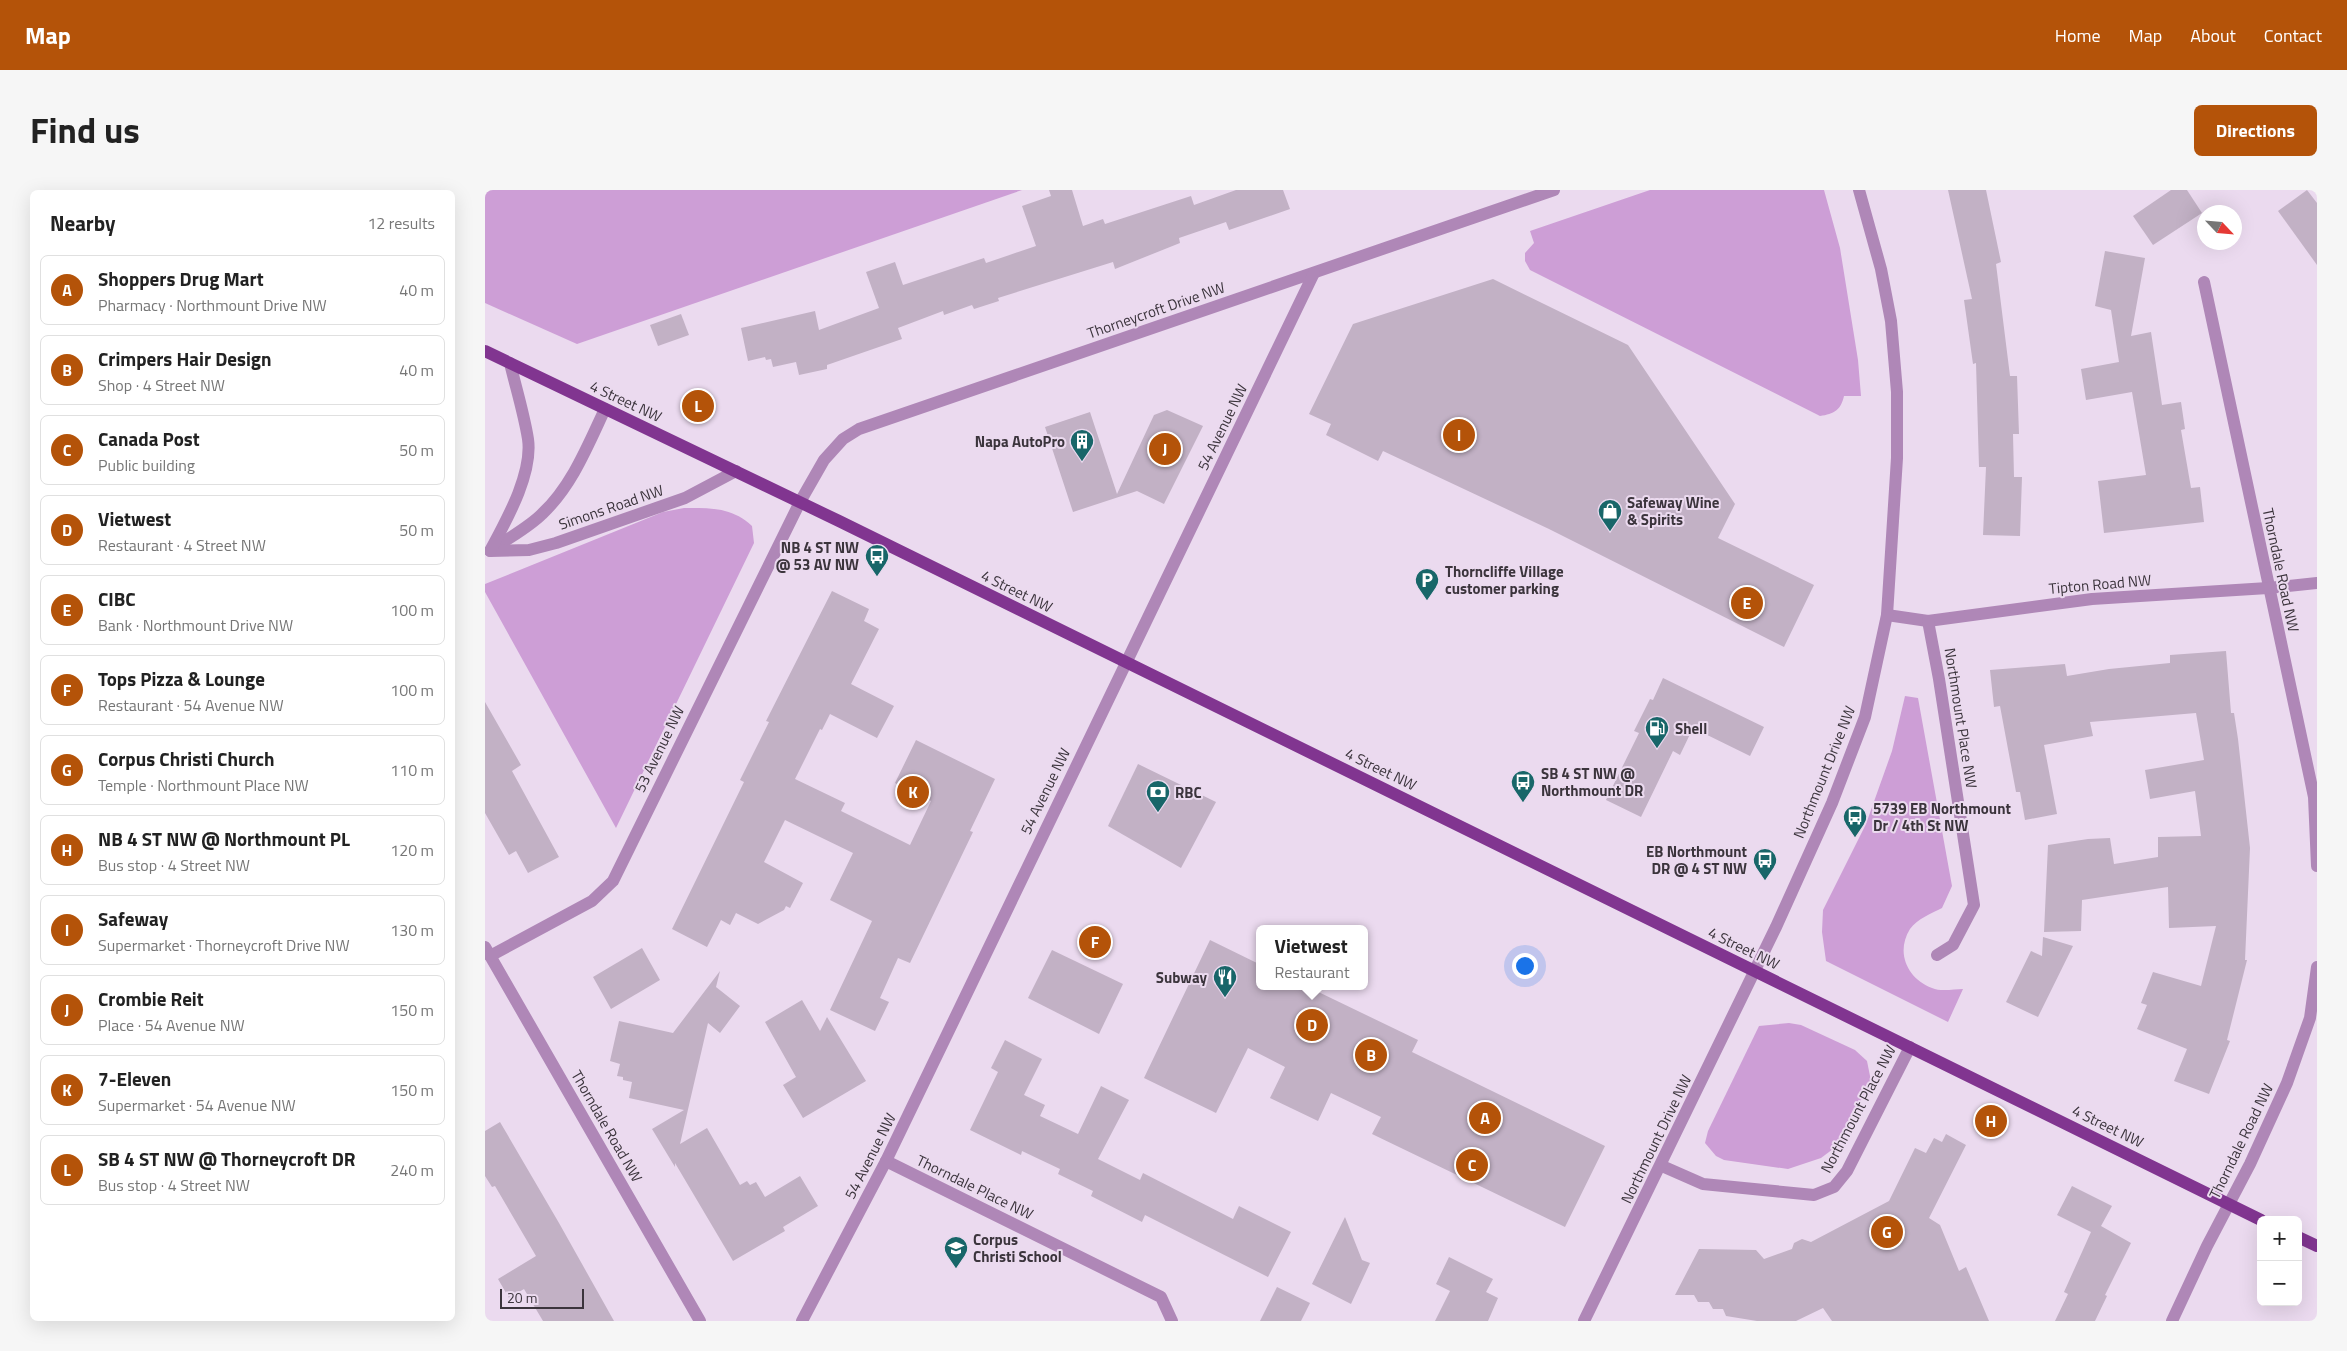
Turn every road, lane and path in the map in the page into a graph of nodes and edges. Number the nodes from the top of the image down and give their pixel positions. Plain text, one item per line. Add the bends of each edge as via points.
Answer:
1 (1554, 190) edge
2 (1859, 190) edge
3 (1314, 274) junction
4 (2204, 282) dead end
5 (485, 351) edge
6 (510, 364) junction
7 (605, 409) junction
8 (735, 471) junction
9 (800, 502) junction
10 (487, 552) edge
11 (2317, 583) edge
12 (2268, 588) junction
13 (1887, 615) junction
14 (1927, 621) junction
15 (1126, 663) junction
16 (2317, 866) edge
17 (488, 952) edge
18 (1937, 955) dead end
19 (2317, 967) edge
20 (1755, 972) junction
21 (1910, 1047) junction
22 (886, 1161) junction
23 (1661, 1166) junction
24 (2229, 1204) junction
25 (2257, 1218) edge
26 (2302, 1239) edge
27 (2317, 1246) edge
28 (700, 1321) edge
29 (802, 1321) edge
30 (1172, 1321) edge
31 (1584, 1321) edge
32 (2171, 1321) edge

1 - 3 street, Thorneycroft Drive NW
2 - 13 street, Northmount Drive NW via 1883,278 1891,321 1897,392 1897,458
3 - 9 street, Thorneycroft Drive NW via 859,429 843,438 824,460
3 - 15 street, 54 Avenue NW
4 - 12 street, Thorndale Road NW
5 - 6 main road, 4 Street NW
6 - 7 main road, 4 Street NW
6 - 10 street via 528,440 525,466 515,502
7 - 8 main road, 4 Street NW
7 - 10 street, Simons Road NW via 565,486 542,514
8 - 9 main road, 4 Street NW
8 - 10 street, Simons Road NW via 685,498 556,543 529,550
9 - 15 main road, 4 Street NW
9 - 17 street, 53 Avenue NW via 613,880 592,901
11 - 12 street, Tipton Road NW
12 - 14 street, Tipton Road NW via 2092,599
12 - 16 street, Thorndale Road NW via 2314,797
13 - 14 street, Tipton Road NW
13 - 20 street, Northmount Drive NW via 1865,718 1832,803
14 - 18 street, Northmount Place NW via 1974,905 1953,945
15 - 20 main road, 4 Street NW
15 - 22 street, 54 Avenue NW
17 - 28 street, Thorndale Road NW
19 - 24 street, Thorndale Road NW via 2309,1018 2287,1084
20 - 21 main road, 4 Street NW
20 - 23 street, Northmount Drive NW
21 - 23 street, Northmount Place NW via 1847,1171 1834,1187 1814,1196 1703,1184
21 - 24 main road, 4 Street NW
22 - 29 street, 54 Avenue NW
22 - 30 street, Thorndale Place NW via 1161,1297
23 - 31 street, Northmount Drive NW
24 - 25 main road, 4 Street NW
24 - 32 street, Thorndale Road NW
26 - 27 main road

